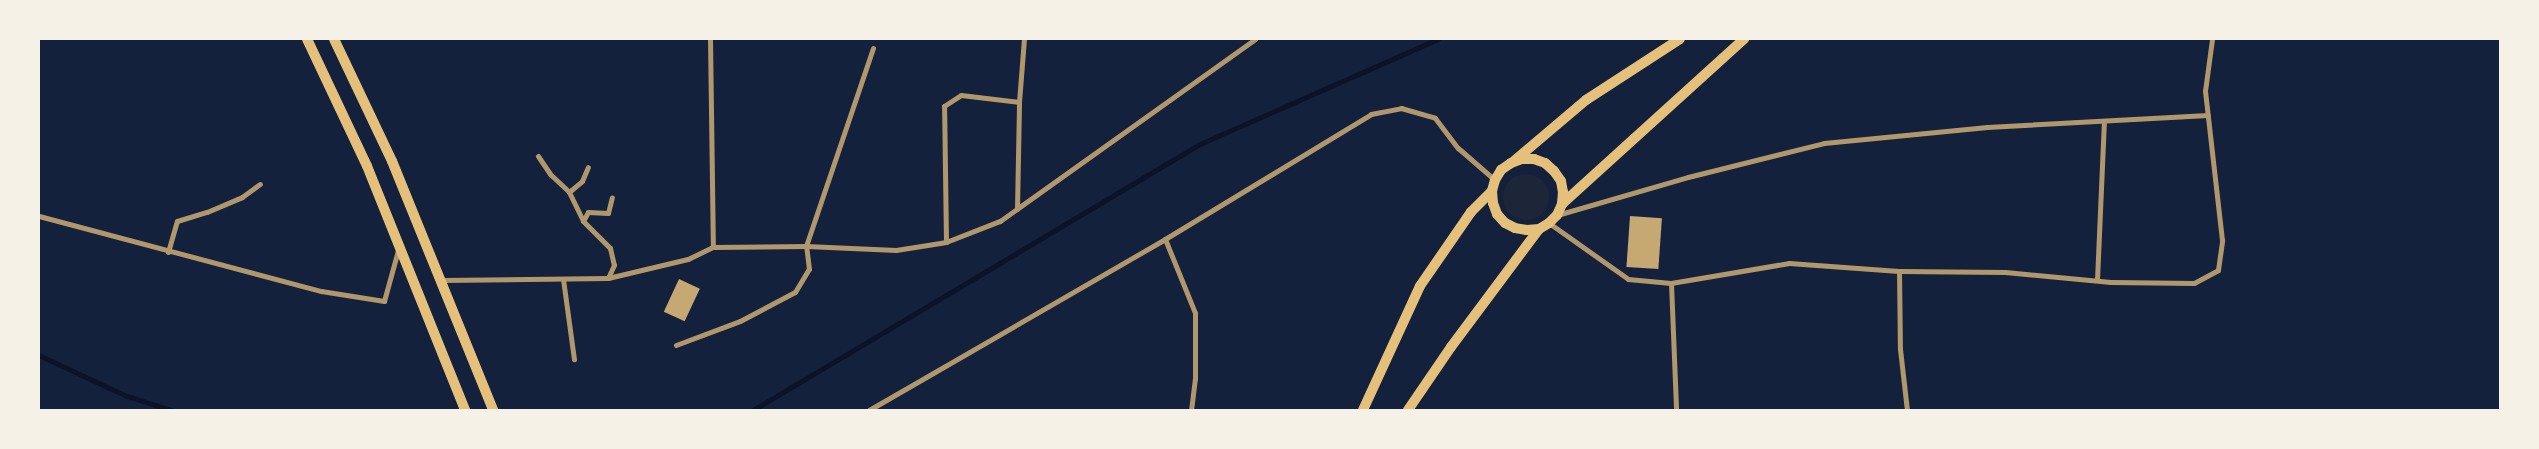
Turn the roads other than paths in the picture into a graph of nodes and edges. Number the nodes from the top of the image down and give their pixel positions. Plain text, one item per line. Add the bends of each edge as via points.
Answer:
1 (307, 39) edge
2 (334, 39) edge
3 (710, 39) edge
4 (1024, 39) edge
5 (1255, 39) edge
6 (1680, 39) edge
7 (1744, 39) edge
8 (2212, 39) edge
9 (873, 48) dead end
10 (1020, 102) junction
11 (2208, 115) junction
12 (2104, 121) junction
13 (538, 156) dead end
14 (1511, 163) junction
15 (588, 167) dead end
16 (1495, 180) junction
17 (260, 184) dead end
18 (1492, 191) junction
19 (569, 192) junction
20 (612, 197) dead end
21 (1562, 204) junction
22 (1017, 209) junction
23 (1557, 215) junction
24 (39, 216) edge
25 (583, 221) junction
26 (1549, 223) junction
27 (1539, 229) junction
28 (1165, 238) junction
29 (946, 242) junction
30 (806, 246) junction
31 (713, 247) junction
32 (399, 250) junction
33 (168, 252) junction
34 (1899, 271) junction
35 (608, 278) junction
36 (563, 279) junction
37 (440, 280) junction
38 (2097, 280) junction
39 (1671, 283) junction
40 (676, 345) dead end
41 (574, 359) dead end
42 (493, 409) edge
43 (466, 410) edge
44 (869, 410) edge
45 (1191, 410) edge
46 (1363, 410) edge
47 (1408, 410) edge
48 (1676, 410) edge
49 (1907, 410) edge

1 - 32 highway via 367,166
2 - 37 highway via 392,161
3 - 31 street
4 - 10 street
5 - 22 street
6 - 14 highway via 1586,100
7 - 21 highway
8 - 11 street via 2205,91
9 - 30 street
10 - 22 street
10 - 29 street via 961,95 944,106
11 - 12 street
11 - 38 street via 2222,240 2218,270 2194,283
12 - 23 street via 1987,127 1824,144 1688,177
12 - 38 street
13 - 19 street via 550,174
14 - 16 highway
14 - 21 highway via 1522,159 1545,163 1560,181
15 - 19 street via 582,181
16 - 18 highway
16 - 28 street via 1458,148 1434,118 1402,108 1371,114
17 - 33 street via 242,197 177,221
18 - 27 highway via 1497,214 1505,223 1515,228
18 - 46 highway via 1471,212 1420,286
19 - 25 street
20 - 25 street via 608,213 588,212
21 - 23 highway
22 - 29 street via 1000,221
23 - 26 highway
24 - 33 street
25 - 35 street via 610,248 614,265
26 - 27 highway
26 - 39 street via 1628,279
27 - 47 highway
28 - 44 street
28 - 45 street via 1195,313 1195,378
29 - 30 street via 896,250
30 - 31 street
30 - 40 street via 809,270 795,292 740,321
31 - 35 street via 688,259
32 - 33 street via 384,302 321,291
32 - 43 highway
34 - 38 street via 2005,272
34 - 39 street via 1789,263
34 - 49 street via 1900,349
35 - 36 street
36 - 37 street
36 - 41 street
37 - 42 highway
39 - 48 street

